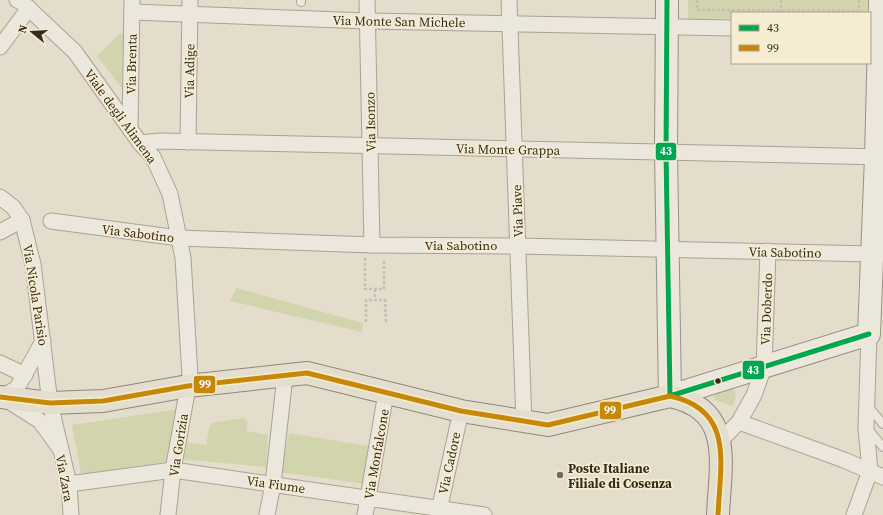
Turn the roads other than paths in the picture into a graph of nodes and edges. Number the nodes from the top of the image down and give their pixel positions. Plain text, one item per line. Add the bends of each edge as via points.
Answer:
1 (367, 0) edge
2 (509, 0) edge
3 (667, 0) edge
4 (880, 0) edge
5 (23, 4) edge
6 (132, 6) edge
7 (190, 7) edge
8 (368, 21) junction
9 (509, 22) junction
10 (667, 26) junction
11 (731, 28) edge
12 (877, 31) edge
13 (0, 47) edge
14 (130, 129) junction
15 (188, 142) junction
16 (140, 143) junction
17 (370, 145) junction
18 (514, 149) junction
19 (666, 152) junction
20 (880, 157) edge
21 (0, 197) edge
22 (22, 220) junction
23 (51, 221) dead end
24 (0, 232) edge
25 (179, 238) junction
26 (372, 245) junction
27 (518, 246) junction
28 (667, 249) junction
29 (768, 251) junction
30 (873, 254) junction
31 (869, 334) junction
32 (43, 341) junction
33 (0, 363) edge
34 (764, 367) junction
35 (25, 375) junction
36 (285, 376) junction
37 (189, 381) junction
38 (386, 393) junction
39 (670, 396) junction
40 (1, 397) edge
41 (50, 403) junction
42 (866, 404) junction
43 (460, 411) junction
44 (739, 422) junction
45 (524, 423) junction
46 (883, 424) edge
47 (866, 428) junction
48 (720, 440) junction
49 (883, 447) edge
50 (61, 450) junction
51 (173, 470) junction
52 (877, 474) edge
53 (69, 484) junction
54 (273, 484) junction
55 (368, 498) junction
56 (438, 512) edge
57 (72, 515) edge
58 (168, 515) edge
59 (268, 515) edge
60 (365, 515) edge
61 (484, 515) edge
62 (718, 515) edge
63 (854, 515) edge

1 - 8 street, Via Isonzo
2 - 9 street, Via Piave
3 - 10 street
4 - 12 street
5 - 13 street
5 - 14 street, Viale degli Alimena via 76,52
6 - 7 street, Via Monte San Michele
6 - 14 street, Via Brenta
7 - 8 street, Via Monte San Michele
7 - 15 street, Via Adige
8 - 9 street, Via Monte San Michele
8 - 17 street, Via Isonzo
9 - 10 street, Via Monte San Michele
9 - 18 street, Via Piave
10 - 11 street, Via Monte San Michele
10 - 19 street
12 - 20 street
14 - 16 street, Viale degli Alimena
15 - 16 street, Via Monte Grappa
15 - 17 street, Via Monte Grappa
16 - 25 street, Viale degli Alimena via 153,157 170,194
17 - 18 street, Via Monte Grappa
17 - 26 street, Via Isonzo
18 - 19 street, Via Monte Grappa
18 - 27 street, Via Piave
19 - 20 street, Via Monte Grappa
19 - 28 street
20 - 30 street
21 - 22 street, Via Nicola Parisio via 13,207
22 - 24 street
22 - 32 street, Via Nicola Parisio via 33,264
23 - 25 street, Via Sabotino
25 - 26 street, Via Sabotino
25 - 37 street, Viale degli Alimena via 183,258
26 - 27 street, Via Sabotino
27 - 28 street, Via Sabotino
27 - 45 street, Via Piave
28 - 29 street, Via Sabotino
28 - 39 street
29 - 30 street, Via Sabotino
29 - 34 street, Via Doberdo
30 - 31 street
31 - 34 street
31 - 42 street
32 - 35 street
32 - 41 street, Via Nicola Parisio
33 - 35 street
34 - 39 street
34 - 44 street, Via Doberdo via 754,395
35 - 40 street via 17,388
36 - 37 main road
36 - 38 main road via 307,373
36 - 54 street
37 - 41 main road via 103,401
37 - 51 street, Via Gorizia
38 - 43 main road
38 - 55 street, Via Monfalcone
39 - 45 main road via 548,425
39 - 48 main road via 687,399 702,408 713,421
40 - 41 main road
40 - 50 street, Via Zara via 40,421
41 - 50 street, Via Nicola Parisio
42 - 46 lane
42 - 47 street
43 - 45 main road
43 - 56 street, Via Cadore
44 - 48 street, Via Doberdo
44 - 52 street
47 - 49 lane
47 - 52 street
48 - 62 main road
50 - 53 street, Via Zara
51 - 53 street, Via Fiume
51 - 54 street, Via Fiume
51 - 58 street, Via Gorizia
52 - 63 street
53 - 57 street, Via Zara
54 - 55 street, Via Fiume
54 - 59 street
55 - 56 street, Via Fiume
55 - 60 street, Via Monfalcone
56 - 61 street, Via Fiume

